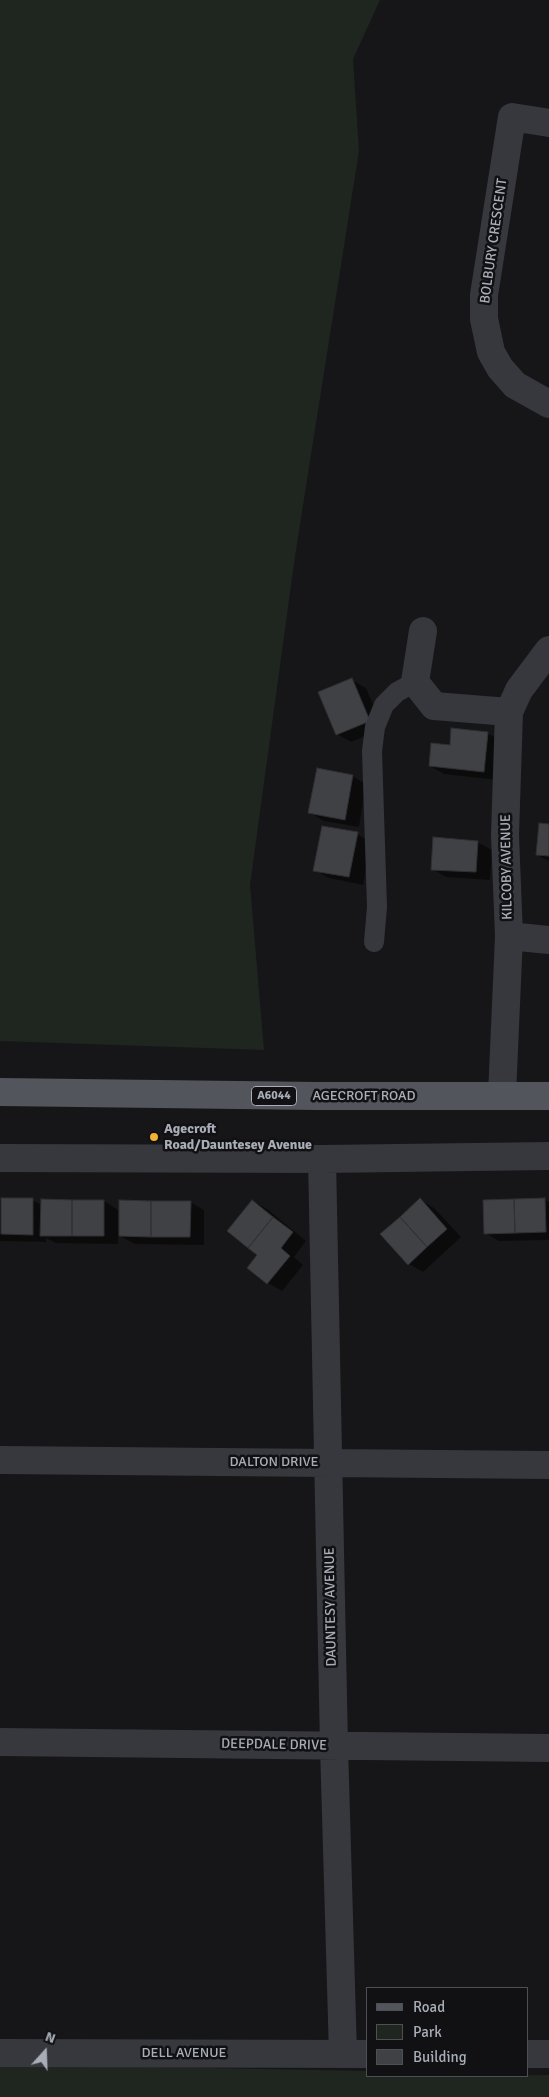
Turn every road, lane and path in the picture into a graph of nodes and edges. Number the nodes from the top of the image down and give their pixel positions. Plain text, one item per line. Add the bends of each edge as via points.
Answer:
1 (549, 123) edge
2 (549, 404) edge
3 (423, 630) dead end
4 (549, 650) edge
5 (415, 682) junction
6 (509, 712) junction
7 (509, 936) junction
8 (549, 940) edge
9 (374, 942) dead end
10 (0, 1092) edge
11 (502, 1095) junction
12 (549, 1096) edge
13 (549, 1156) edge
14 (0, 1158) edge
15 (322, 1159) junction
16 (0, 1460) edge
17 (328, 1463) junction
18 (549, 1465) edge
19 (0, 1742) edge
20 (334, 1746) junction
21 (549, 1748) edge
22 (0, 2053) edge
23 (355, 2054) edge
24 (529, 2054) edge
25 (549, 2054) edge

1 - 2 street, BOLBURY CRESCENT via 512,117 484,295 484,319 490,352 500,368 515,385
3 - 5 street
4 - 6 street, KILCOBY AVENUE via 519,690
5 - 6 street via 434,706
5 - 9 lane via 397,692 384,705 375,727 372,751 377,907
6 - 7 street, KILCOBY AVENUE via 505,835
7 - 8 street
7 - 11 street, KILCOBY AVENUE
10 - 11 main road, AGECROFT ROAD / A6044
11 - 12 main road, AGECROFT ROAD / A6044
13 - 15 street
14 - 15 street
15 - 17 street, DAUNTESY AVENUE
16 - 17 street, DALTON DRIVE
17 - 18 street, DALTON DRIVE
17 - 20 street, DAUNTESY AVENUE
19 - 20 street, DEEPDALE DRIVE
20 - 21 street, DEEPDALE DRIVE
20 - 23 street, DAUNTESY AVENUE
22 - 23 street, DELL AVENUE
24 - 25 street

